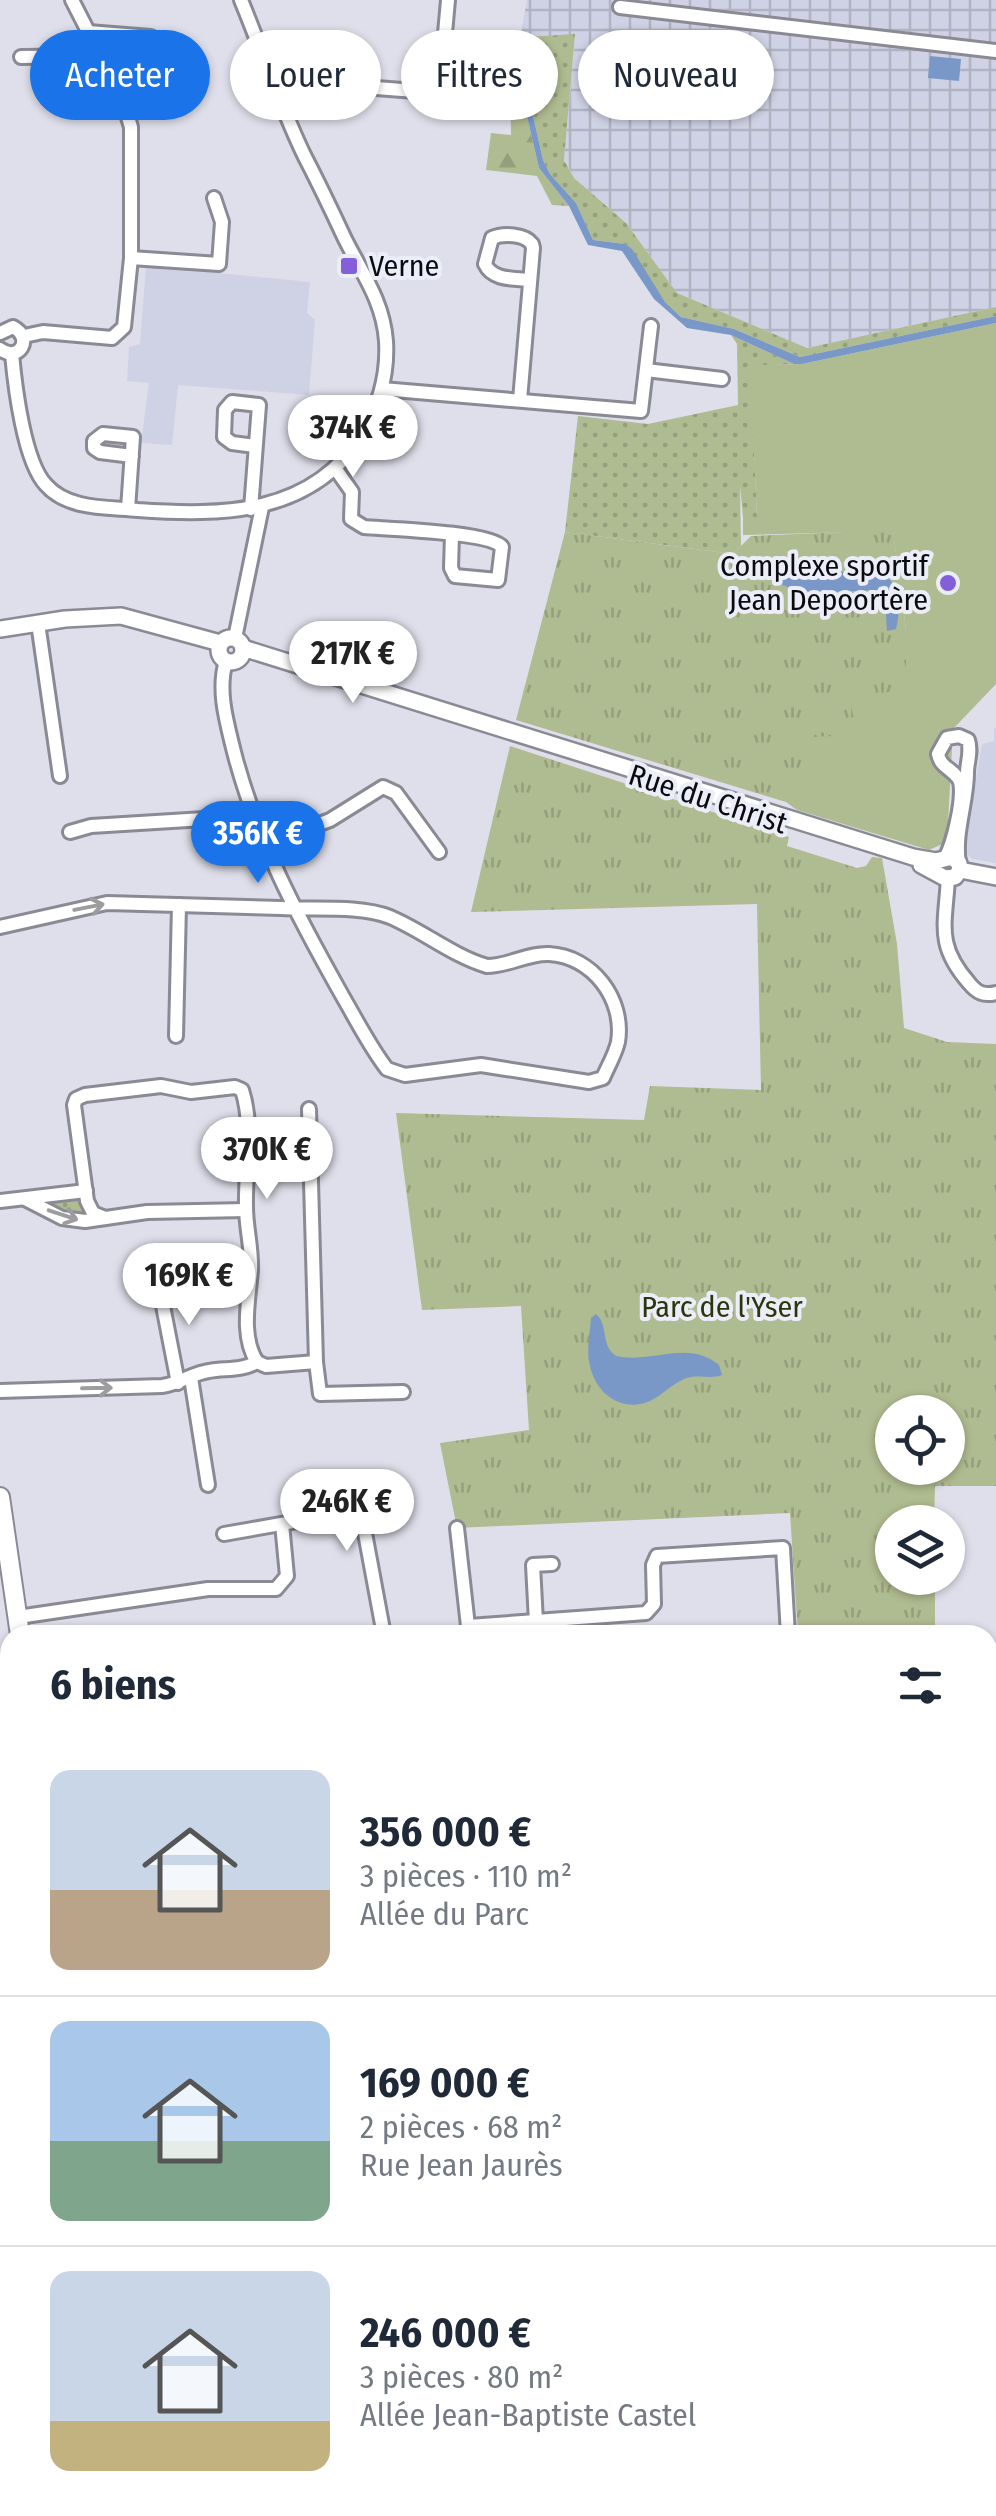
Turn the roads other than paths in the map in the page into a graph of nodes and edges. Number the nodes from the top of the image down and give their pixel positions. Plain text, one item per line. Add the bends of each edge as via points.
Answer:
1 (72, 0) edge
2 (241, 0) edge
3 (448, 0) edge
4 (620, 7) dead end
5 (87, 30) edge
6 (253, 30) edge
7 (996, 51) edge
8 (21, 57) dead end
9 (30, 57) edge
10 (381, 88) edge
11 (128, 120) edge
12 (290, 120) edge
13 (214, 198) dead end
14 (130, 258) junction
15 (530, 280) junction
16 (652, 326) dead end
17 (0, 332) edge
18 (24, 336) junction
19 (6, 352) edge
20 (646, 370) junction
21 (722, 379) dead end
22 (382, 389) junction
23 (520, 400) junction
24 (255, 446) dead end
25 (132, 456) dead end
26 (335, 468) junction
27 (256, 508) junction
28 (128, 509) junction
29 (452, 534) junction
30 (38, 623) junction
31 (0, 629) edge
32 (233, 643) junction
33 (226, 661) joint
34 (60, 776) dead end
35 (253, 816) junction
36 (70, 832) dead end
37 (264, 845) junction
38 (438, 852) dead end
39 (949, 867) junction
40 (996, 877) edge
41 (179, 905) junction
42 (293, 909) junction
43 (0, 927) edge
44 (996, 993) edge
45 (176, 1036) dead end
46 (309, 1110) dead end
47 (86, 1192) junction
48 (25, 1199) junction
49 (0, 1201) edge
50 (246, 1210) junction
51 (103, 1218) junction
52 (158, 1280) dead end
53 (256, 1362) junction
54 (316, 1362) junction
55 (185, 1381) junction
56 (0, 1390) edge
57 (403, 1392) dead end
58 (208, 1486) dead end
59 (0, 1496) edge
60 (381, 1514) dead end
61 (298, 1520) dead end
62 (282, 1524) junction
63 (457, 1528) dead end
64 (224, 1534) dead end
65 (552, 1564) dead end
66 (536, 1622) junction
67 (19, 1625) edge
68 (24, 1625) edge
69 (382, 1625) edge
70 (468, 1625) edge
71 (514, 1625) edge
72 (787, 1625) edge

1 - 5 street
2 - 6 street
3 - 10 street via 438,86
4 - 7 street
8 - 9 street
11 - 14 street
12 - 22 street via 379,300 386,344
13 - 14 street via 222,222 219,264
14 - 18 street via 118,336
15 - 15 street via 489,272 492,238 530,240
15 - 23 street
16 - 20 street
17 - 18 street via 13,328
18 - 19 street via 23,347
19 - 28 street via 42,480 72,502
20 - 21 street
20 - 23 street via 641,412
22 - 23 street
22 - 26 street via 366,428
24 - 27 street
25 - 28 street
26 - 27 street via 302,492
26 - 29 street via 352,492 350,519 357,526
27 - 28 street via 197,514
27 - 32 street
29 - 29 street via 456,576 498,580 500,543
30 - 31 street, Rue du Christ
30 - 32 street, Rue du Christ via 122,616
30 - 34 street
32 - 33 street via 219,654
32 - 39 street, Rue du Christ
33 - 35 street via 226,716
35 - 36 street
35 - 37 street
37 - 38 street via 330,820 383,787 396,793
37 - 42 street
39 - 39 street via 968,788 971,749 960,736 948,738 938,754 962,787
39 - 40 street, Rue du Christ
39 - 44 street via 946,952 973,988
41 - 42 street
43 -> 41 street via 98,904
41 - 45 street
42 - 42 street via 392,918 488,966 552,954 584,966 607,988 618,1018 618,1043 603,1078 589,1082 474,1065 392,1072
46 - 54 street
47 - 48 street
47 - 50 street via 76,1099 162,1086 191,1092 234,1087 244,1094
47 - 51 street via 90,1209
48 - 49 street
48 -> 51 street via 66,1219
50 - 51 street
50 - 53 street via 248,1330
52 - 55 street
53 - 54 street
53 - 55 street
54 - 57 street via 320,1394
56 -> 55 street
55 - 58 street
59 - 67 main road
60 - 69 street via 362,1517
61 - 62 street
62 - 64 street
62 - 68 street via 287,1576 276,1589 208,1589
63 - 70 street
65 - 66 street via 533,1565
66 - 71 street
66 - 72 street via 649,1612 657,1556 783,1548

